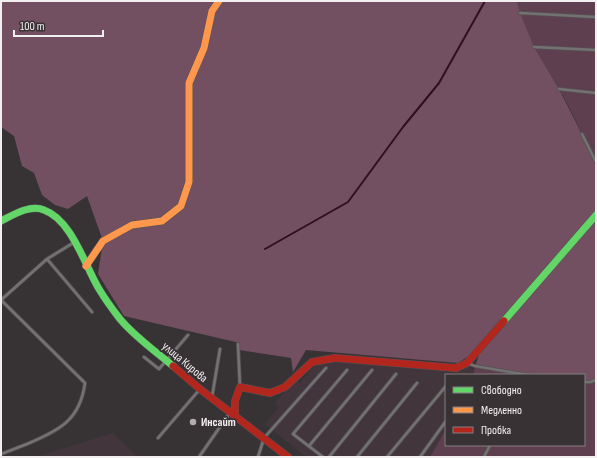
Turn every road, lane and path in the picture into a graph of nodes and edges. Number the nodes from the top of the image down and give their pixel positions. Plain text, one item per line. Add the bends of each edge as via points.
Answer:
1 (219, 1) edge
2 (520, 13) dead end
3 (596, 17) edge
4 (534, 47) dead end
5 (596, 50) edge
6 (559, 89) dead end
7 (596, 93) edge
8 (582, 134) dead end
9 (596, 162) edge
10 (596, 215) edge
11 (1, 221) edge
12 (75, 242) junction
13 (47, 259) junction
14 (86, 266) junction
15 (1, 300) edge
16 (92, 312) dead end
17 (188, 335) dead end
18 (238, 344) dead end
19 (220, 350) dead end
20 (144, 356) dead end
21 (166, 361) junction
22 (467, 363) junction
23 (326, 368) dead end
24 (347, 370) dead end
25 (372, 370) dead end
26 (396, 374) dead end
27 (521, 374) edge
28 (596, 380) edge
29 (585, 382) edge
30 (417, 383) dead end
31 (240, 387) junction
32 (445, 387) edge
33 (200, 389) junction
34 (212, 398) junction
35 (232, 413) junction
36 (445, 422) edge
37 (158, 438) dead end
38 (264, 438) junction
39 (309, 446) junction
40 (490, 446) edge
41 (1, 454) edge
42 (199, 457) edge
43 (258, 457) edge
44 (288, 457) edge
45 (323, 457) edge
46 (329, 457) edge
47 (358, 457) edge
48 (387, 457) edge
49 (420, 457) edge
50 (484, 457) edge

1 - 14 street via 212,12 204,48 189,83 189,182 181,206 162,222 132,225 104,241
2 - 3 lane
4 - 5 lane
6 - 7 lane
8 - 9 lane
10 - 22 street
11 - 12 street, улица Кирова via 17,212 33,208 42,209 60,221
12 - 13 lane
12 - 14 street, улица Кирова
13 - 15 lane
13 - 16 lane
14 - 21 street, улица Кирова via 121,320
15 - 41 lane via 85,383 77,411 67,423 42,438
17 - 21 lane
18 - 31 lane
19 - 34 lane
20 - 21 lane via 160,369
21 - 33 street, улица Кирова
22 - 27 lane
22 - 31 street via 456,368 335,358 312,362 285,387 270,394
23 - 38 lane
24 - 39 lane via 293,434
25 - 39 lane
26 - 46 lane
28 - 29 lane
30 - 47 lane
31 - 35 street
32 - 48 lane
33 - 34 street, улица Кирова
33 - 37 lane
34 - 35 street, улица Кирова
35 - 38 street, улица Кирова
35 - 42 lane
36 - 49 lane
38 - 43 lane
38 - 44 street, улица Кирова
39 - 45 lane
40 - 50 lane

